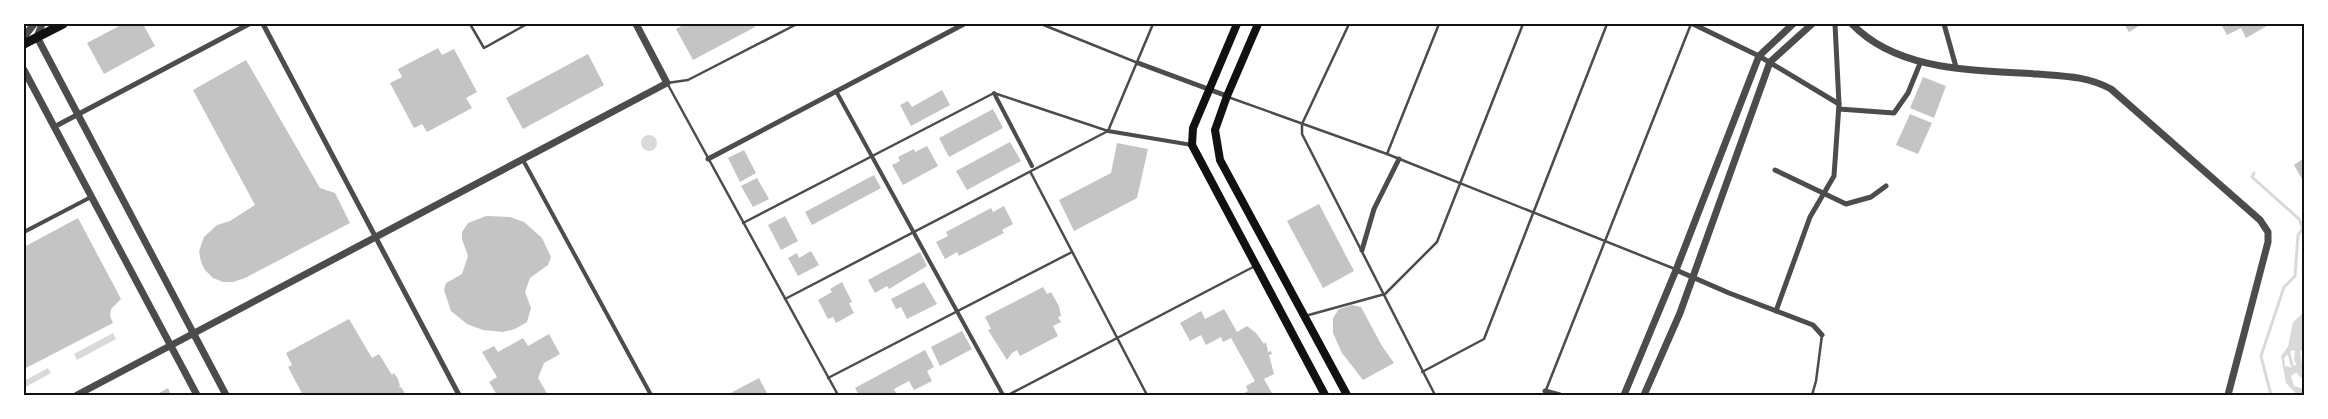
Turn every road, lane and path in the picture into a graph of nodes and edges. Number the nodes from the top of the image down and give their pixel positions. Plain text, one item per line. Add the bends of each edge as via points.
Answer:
1 (34, 24) edge
2 (42, 24) edge
3 (63, 24) edge
4 (249, 24) edge
5 (263, 24) edge
6 (470, 24) edge
7 (527, 24) edge
8 (636, 24) edge
9 (796, 24) edge
10 (964, 24) edge
11 (1041, 24) edge
12 (1153, 24) edge
13 (1237, 24) edge
14 (1258, 24) edge
15 (1349, 24) edge
16 (1439, 24) edge
17 (1523, 24) edge
18 (1607, 24) edge
19 (1692, 24) edge
20 (1793, 24) edge
21 (1812, 24) edge
22 (1834, 24) edge
23 (1852, 24) edge
24 (1944, 24) edge
25 (24, 37) edge
26 (37, 37) junction
27 (24, 44) edge
28 (1759, 56) junction
29 (1922, 61) junction
30 (1770, 62) junction
31 (1138, 63) junction
32 (1956, 67) junction
33 (24, 70) edge
34 (667, 83) junction
35 (1208, 90) junction
36 (836, 91) junction
37 (994, 93) junction
38 (1227, 96) junction
39 (1839, 106) junction
40 (78, 114) junction
41 (1302, 124) junction
42 (54, 127) junction
43 (1108, 131) junction
44 (1192, 145) junction
45 (1387, 154) junction
46 (872, 156) junction
47 (708, 159) junction
48 (1399, 159) junction
49 (523, 160) junction
50 (1032, 166) dead end
51 (1775, 170) dead end
52 (1030, 173) junction
53 (1461, 184) junction
54 (1886, 186) dead end
55 (1823, 193) junction
56 (91, 197) junction
57 (1533, 213) junction
58 (743, 223) junction
59 (24, 232) edge
60 (914, 234) junction
61 (376, 238) junction
62 (1605, 241) junction
63 (1362, 250) junction
64 (1072, 252) junction
65 (1256, 265) junction
66 (1676, 270) junction
67 (1693, 278) junction
68 (1385, 294) junction
69 (785, 299) junction
70 (1776, 310) junction
71 (957, 311) junction
72 (1304, 316) junction
73 (194, 334) junction
74 (1822, 335) joint
75 (1117, 338) junction
76 (170, 346) junction
77 (1422, 372) junction
78 (828, 378) junction
79 (1544, 393) edge
80 (77, 395) edge
81 (197, 395) edge
82 (226, 395) edge
83 (459, 395) edge
84 (651, 395) edge
85 (838, 395) edge
86 (1003, 395) edge
87 (1008, 395) edge
88 (1147, 395) edge
89 (1325, 395) edge
90 (1348, 395) edge
91 (1435, 395) edge
92 (1560, 395) edge
93 (1624, 395) edge
94 (1644, 395) edge
95 (1812, 395) edge
96 (2228, 395) edge

1 - 25 street
2 - 26 street
3 - 26 main road
4 - 40 street
5 - 61 street
6 - 7 lane via 484,48
8 - 34 street
9 - 34 lane via 688,80
10 - 36 street
11 - 31 lane
12 - 31 lane
13 - 35 main road
14 - 38 main road
15 - 41 lane
16 - 45 lane
17 - 53 lane
18 - 57 lane
19 - 28 street
19 - 62 lane
20 - 28 street
21 - 30 street
22 - 39 street
23 - 29 street via 1866,38 1892,53
24 - 32 street
26 - 27 main road
26 - 40 street
28 - 30 street
28 - 66 street
29 - 32 street
29 - 39 street via 1908,94 1894,112
30 - 39 street
30 - 67 street
31 - 35 street
31 - 43 lane
32 - 96 street via 2083,77 2111,88 2260,220 2268,232 2268,242
33 - 42 street
34 - 47 lane
34 - 49 street
35 - 38 street
35 - 44 main road via 1193,128
36 - 46 street
36 - 47 street
37 - 43 lane
37 - 46 lane
37 - 50 street
38 - 41 lane
38 - 72 main road via 1215,130 1220,160
39 - 55 street via 1834,176
40 - 42 street
40 - 73 street
41 - 45 lane
41 - 63 lane via 1302,134
42 - 56 street
43 - 44 street
43 - 52 lane
44 - 65 main road
45 - 48 lane
46 - 58 lane
46 - 60 street
47 - 58 lane
48 - 53 lane
48 - 63 street via 1374,209
49 - 61 street
49 - 84 street
51 - 55 street
52 - 60 lane
52 - 64 lane
53 - 57 lane
53 - 68 lane via 1437,242
54 - 55 street via 1871,197 1846,204
55 - 70 street via 1810,217
56 - 59 street
56 - 76 street
57 - 62 lane
57 - 77 lane via 1484,339
58 - 69 lane
60 - 69 lane
60 - 71 street
61 - 73 street
61 - 83 street
62 - 66 lane
62 - 79 lane
63 - 68 lane
64 - 71 lane
64 - 75 lane
65 - 75 lane
65 - 89 main road
66 - 67 street
66 - 93 street
67 - 70 street
67 - 94 street
68 - 72 lane
68 - 77 lane
69 - 78 lane
70 - 74 street via 1813,325
71 - 78 lane
71 - 86 street
72 - 90 main road
73 - 76 street
73 - 82 street
74 - 95 lane
75 - 87 lane
75 - 88 lane
76 - 80 street
76 - 81 street
77 - 91 lane
78 - 85 lane
79 - 92 street

